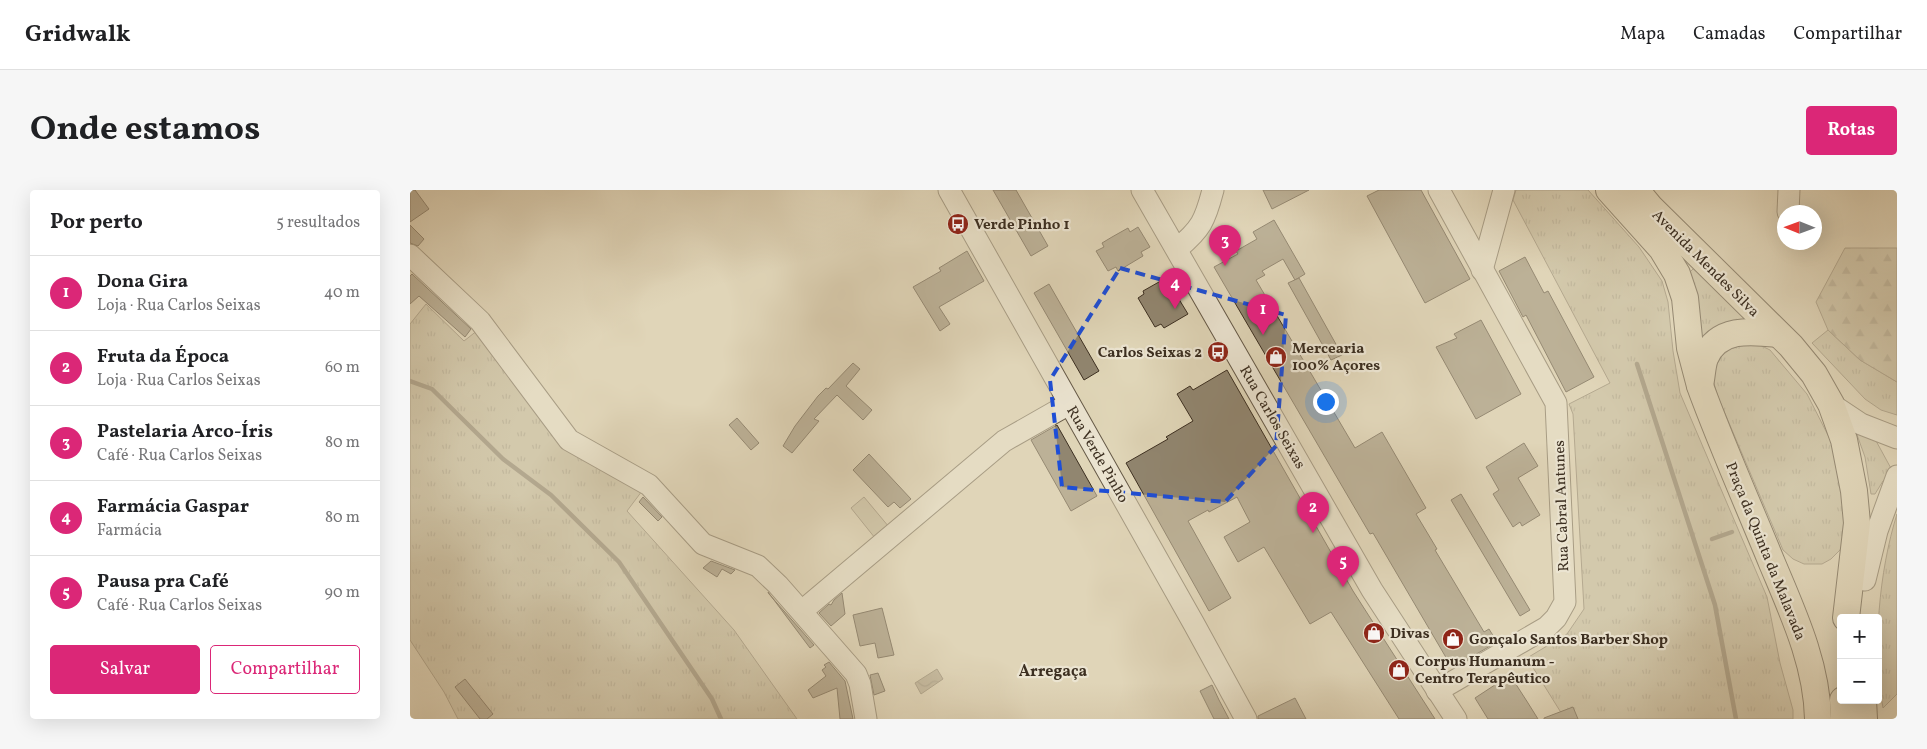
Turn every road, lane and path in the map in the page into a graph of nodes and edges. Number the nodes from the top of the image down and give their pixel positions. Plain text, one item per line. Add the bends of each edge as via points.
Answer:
1 (949, 190) edge
2 (1142, 190) edge
3 (1213, 190) edge
4 (1439, 190) edge
5 (1504, 190) edge
6 (1610, 190) edge
7 (1636, 190) edge
8 (1789, 190) edge
9 (1788, 205) edge
10 (1177, 250) junction
11 (410, 255) edge
12 (1482, 270) junction
13 (1778, 334) junction
14 (1700, 386) junction
15 (1069, 404) junction
16 (1831, 404) junction
17 (1897, 438) edge
18 (1897, 476) edge
19 (1857, 523) junction
20 (1864, 580) junction
21 (1791, 608) junction
22 (802, 611) junction
23 (1846, 614) edge
24 (1863, 614) edge
25 (1437, 691) junction
26 (1843, 704) edge
27 (1863, 704) edge
28 (866, 719) edge
29 (1246, 719) edge
30 (1456, 719) edge
31 (1801, 719) edge
32 (1818, 719) edge
33 (1844, 719) edge
34 (1864, 719) edge

1 - 15 street, Rua Verde Pinho
2 - 10 street, Rua Carlos Seixas
3 - 10 street via 1207,214 1196,234
4 - 12 street, Rua Cabral Antunes
5 - 12 street
6 - 14 main road, Avenida Mendes Silva via 1662,249 1677,274 1685,298 1690,348
7 - 13 main road, Avenida Mendes Silva
8 - 9 street
10 - 25 street, Rua Carlos Seixas via 1372,590
11 - 22 street via 480,321 568,440 650,485 703,544 758,566
12 - 25 street, Rua Cabral Antunes via 1556,403 1565,602 1547,627
13 - 14 main road via 1738,332 1724,337 1705,358
13 - 16 main road via 1814,374
14 - 21 main road, Praça da Quinta da Malavada
15 - 22 street via 1004,441
15 - 29 street, Rua Verde Pinho
16 - 17 street via 1861,424
16 - 19 main road via 1844,440
18 - 20 street
19 - 20 main road
19 - 23 main road
20 - 24 main road
21 - 31 main road
21 - 32 main road, Praça da Quinta da Malavada via 1810,660
22 - 28 street via 856,674
25 - 30 street, Rua Carlos Seixas
26 - 33 main road
27 - 34 main road

